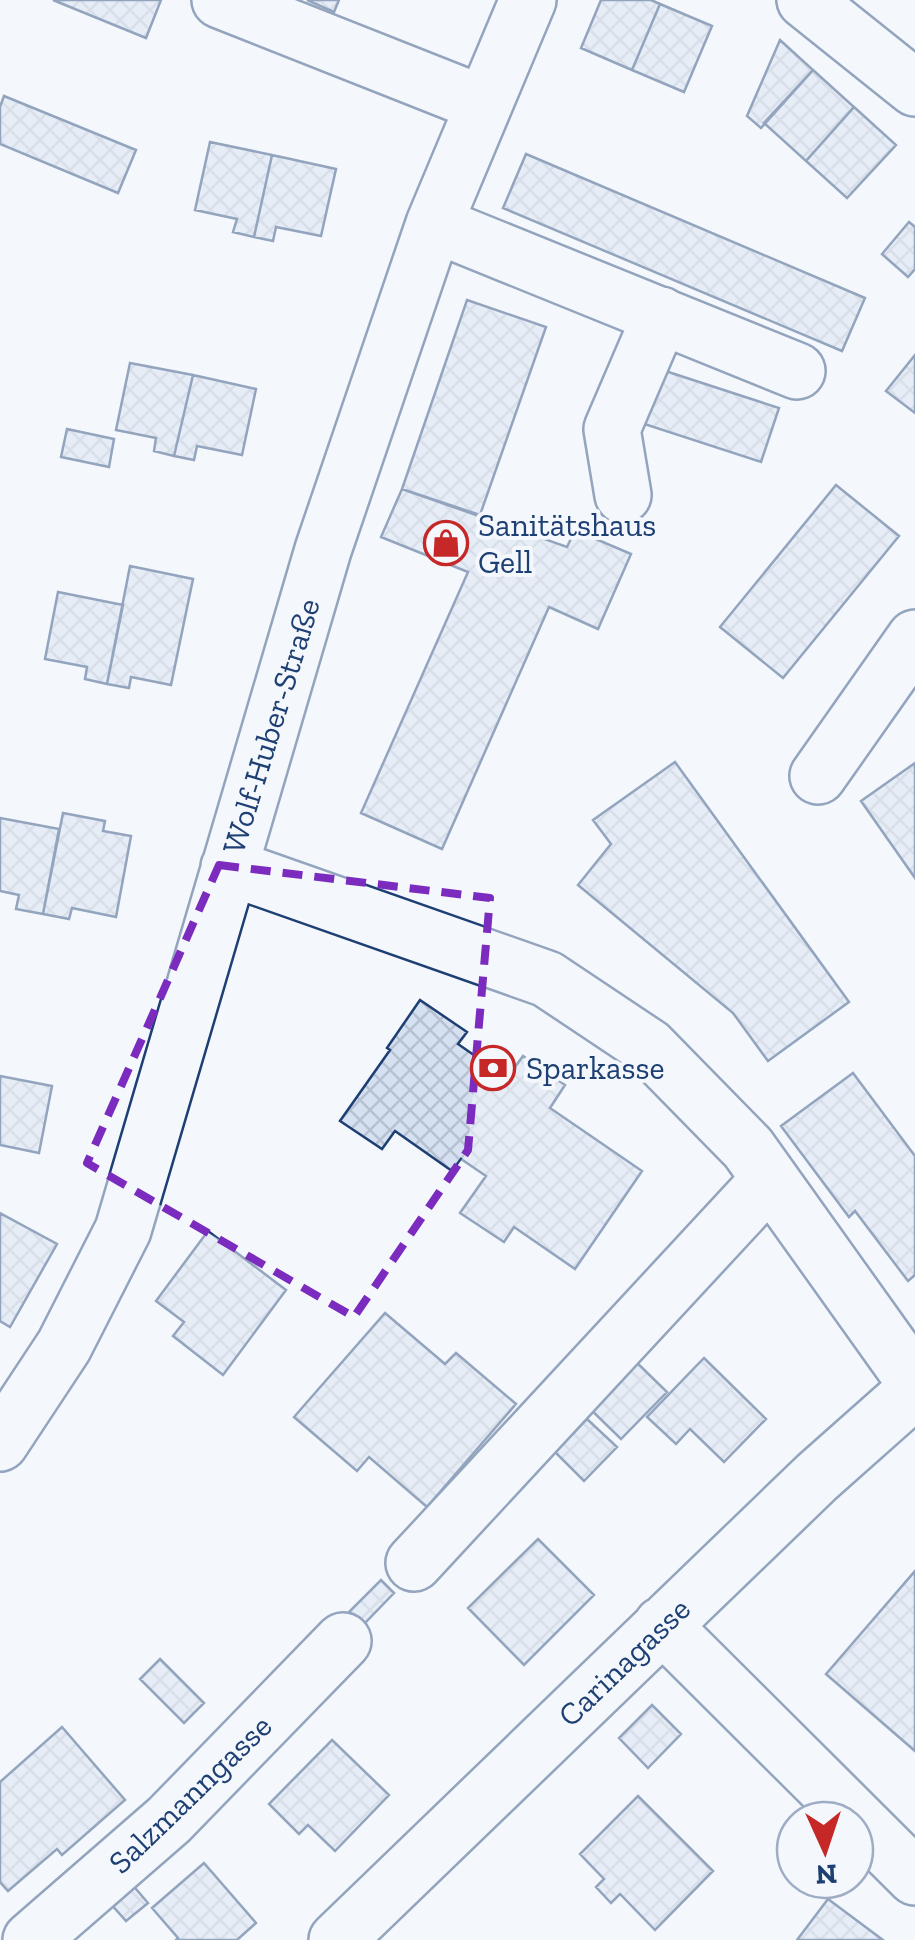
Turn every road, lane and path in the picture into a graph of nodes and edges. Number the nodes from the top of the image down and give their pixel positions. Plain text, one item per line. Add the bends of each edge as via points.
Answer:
1 (220, 0) edge
2 (528, 0) edge
3 (806, 0) edge
4 (915, 88) edge
5 (484, 104) junction
6 (434, 224) junction
7 (660, 315) junction
8 (797, 371) dead end
9 (623, 495) dead end
10 (915, 638) edge
11 (818, 776) dead end
12 (229, 867) junction
13 (770, 1179) junction
14 (915, 1386) edge
15 (0, 1443) edge
16 (414, 1563) dead end
17 (662, 1625) junction
18 (343, 1640) dead end
19 (915, 1877) edge
20 (31, 1940) edge
21 (337, 1940) edge

1 - 5 street
2 - 5 street, Wolf-Huber-Straße
3 - 4 street
5 - 6 street, Wolf-Huber-Straße
6 - 7 street
6 - 12 street, Wolf-Huber-Straße via 323,550
7 - 8 street
7 - 9 street via 612,429
10 - 11 street
12 - 13 street via 547,979 648,1047
12 - 15 street, Wolf-Huber-Straße via 123,1230 64,1346
13 - 14 street
13 - 16 street
14 - 17 street, Carinagasse
17 - 19 street
17 - 21 street, Carinagasse
18 - 20 street, Salzmanngasse via 170,1820

